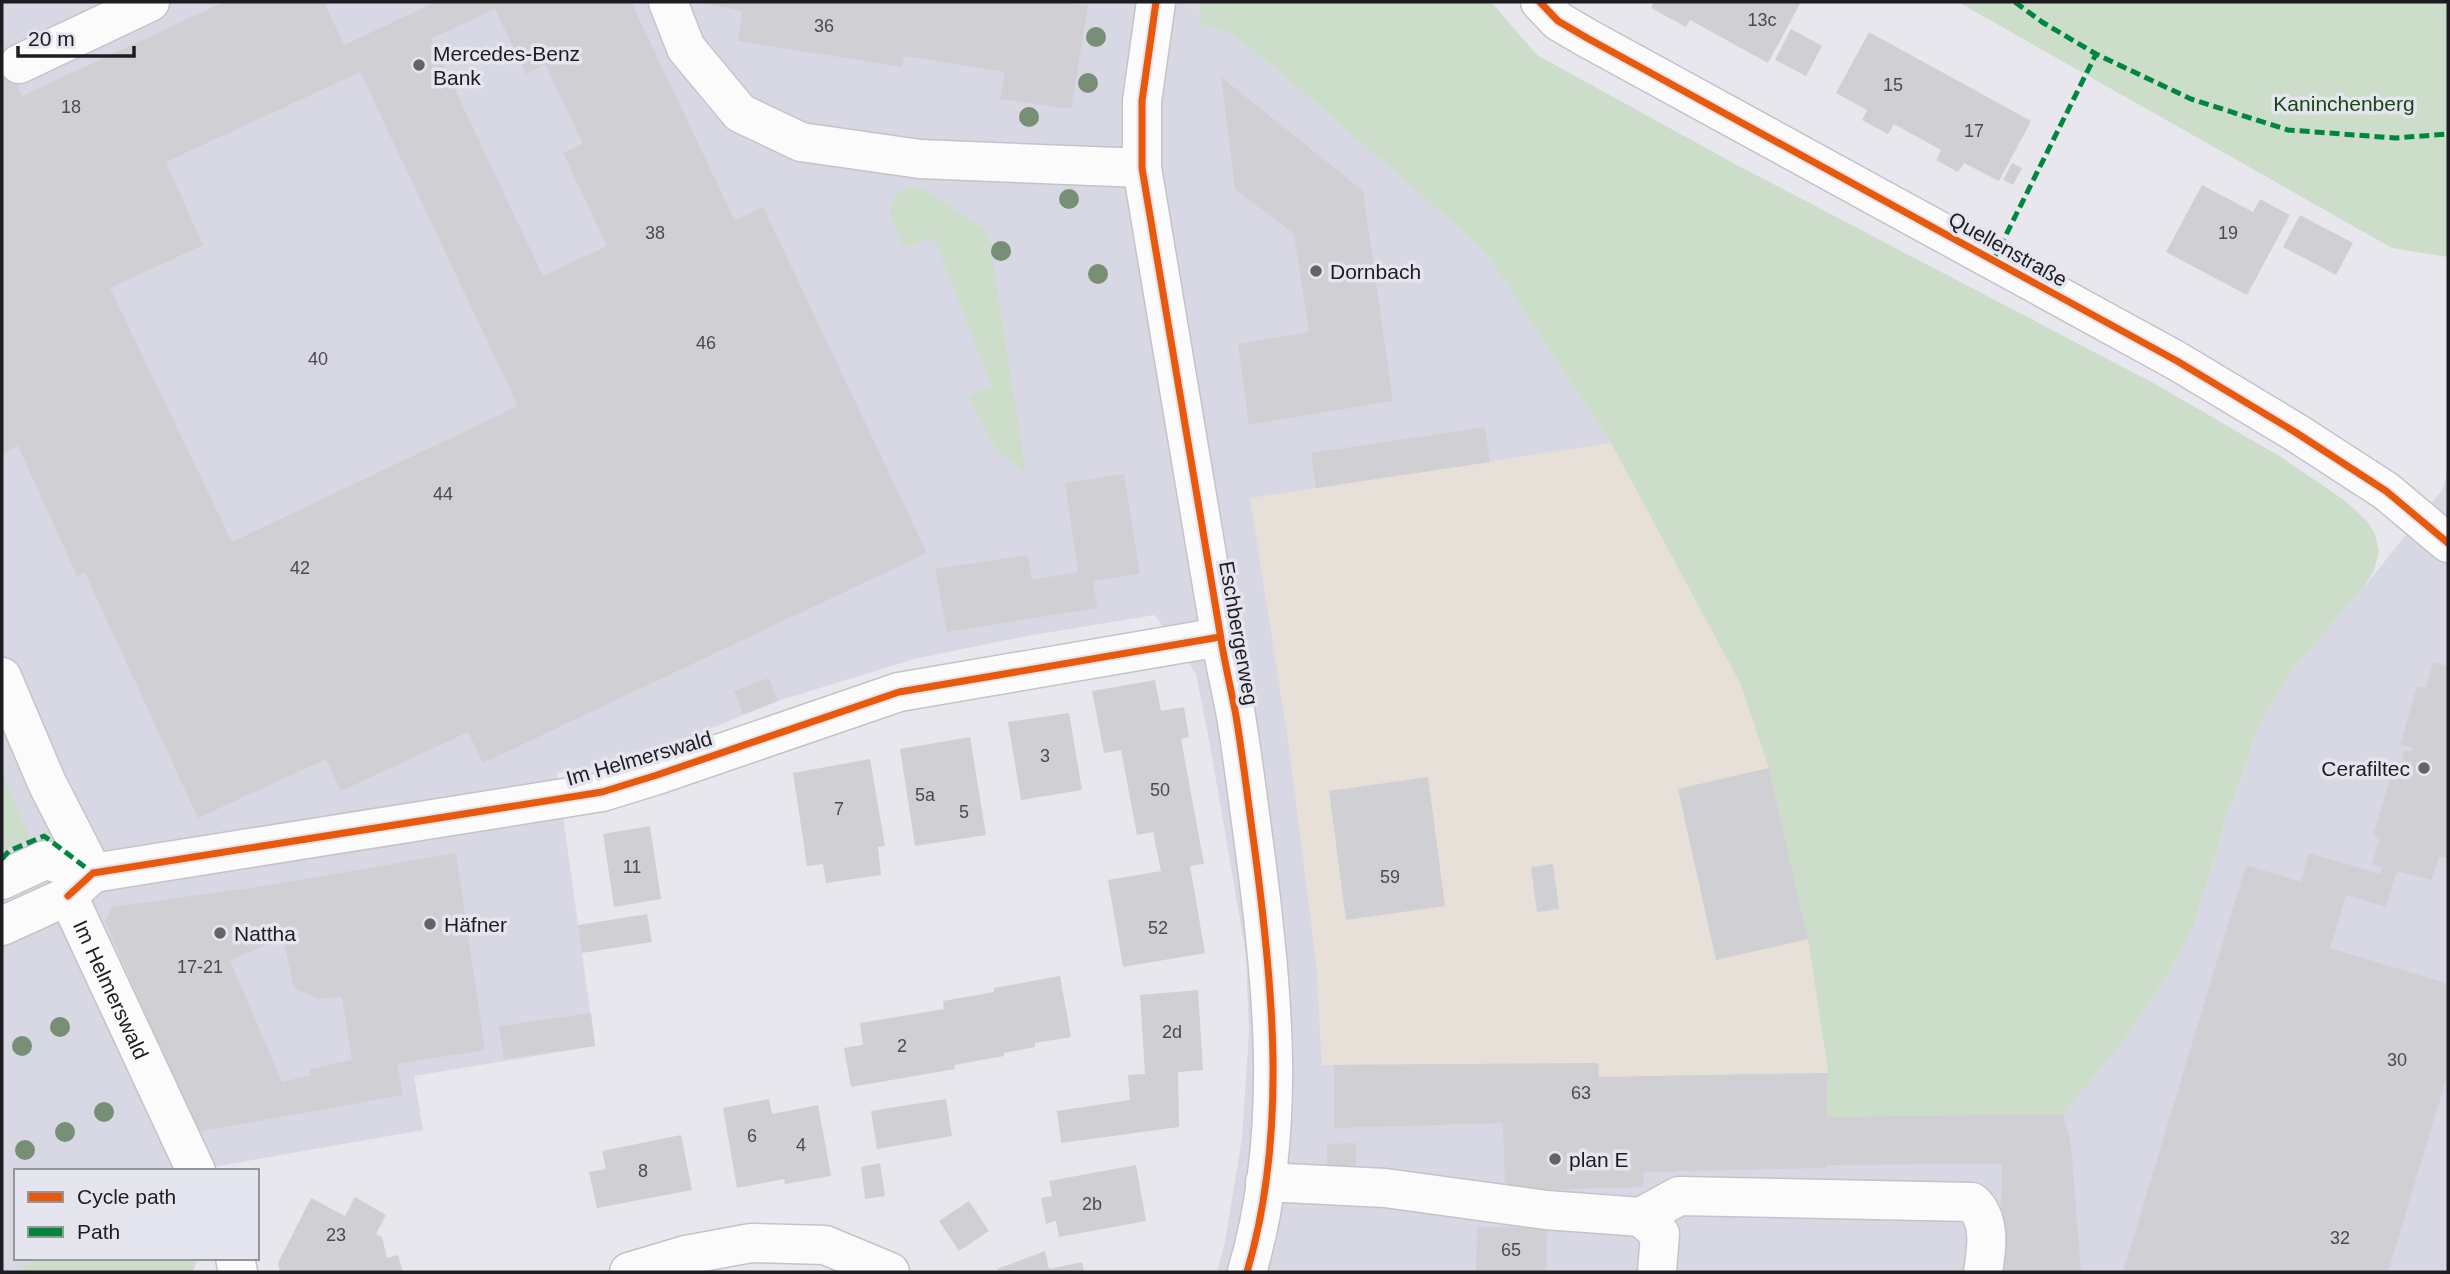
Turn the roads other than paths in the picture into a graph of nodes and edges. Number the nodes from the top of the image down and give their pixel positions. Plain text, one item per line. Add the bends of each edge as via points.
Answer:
1 (150, 2) edge
2 (668, 2) edge
3 (1156, 2) edge
4 (1540, 2) edge
5 (19, 64) dead end
6 (1142, 168) junction
7 (2448, 543) edge
8 (1220, 637) junction
9 (2, 677) edge
10 (2, 880) edge
11 (80, 884) junction
12 (2, 926) edge
13 (195, 1169) edge
14 (1265, 1182) junction
15 (1642, 1217) junction
16 (629, 1272) edge
17 (890, 1272) edge
18 (1247, 1272) edge
19 (1657, 1272) edge
20 (1983, 1272) edge

1 - 5 street
2 - 6 street via 687,48 740,113 801,142 920,159
3 - 6 street, Eschbergerweg via 1142,100
4 - 7 street, Quellenstraße via 1587,38 2177,361 2386,491
6 - 8 street, Eschbergerweg
8 - 11 street, Im Helmerswald via 899,692 603,792
8 - 14 street, Eschbergerweg via 1236,718 1269,956 1273,1098
9 - 11 street via 47,783
10 - 11 street via 45,860
11 - 12 street
11 - 13 street, Im Helmerswald
14 - 15 street via 1385,1188 1546,1210
14 - 18 street, Eschbergerweg
15 - 19 street via 1660,1234
15 - 20 street via 1679,1196 1972,1202 1985,1223
16 - 17 street via 751,1243 825,1245

